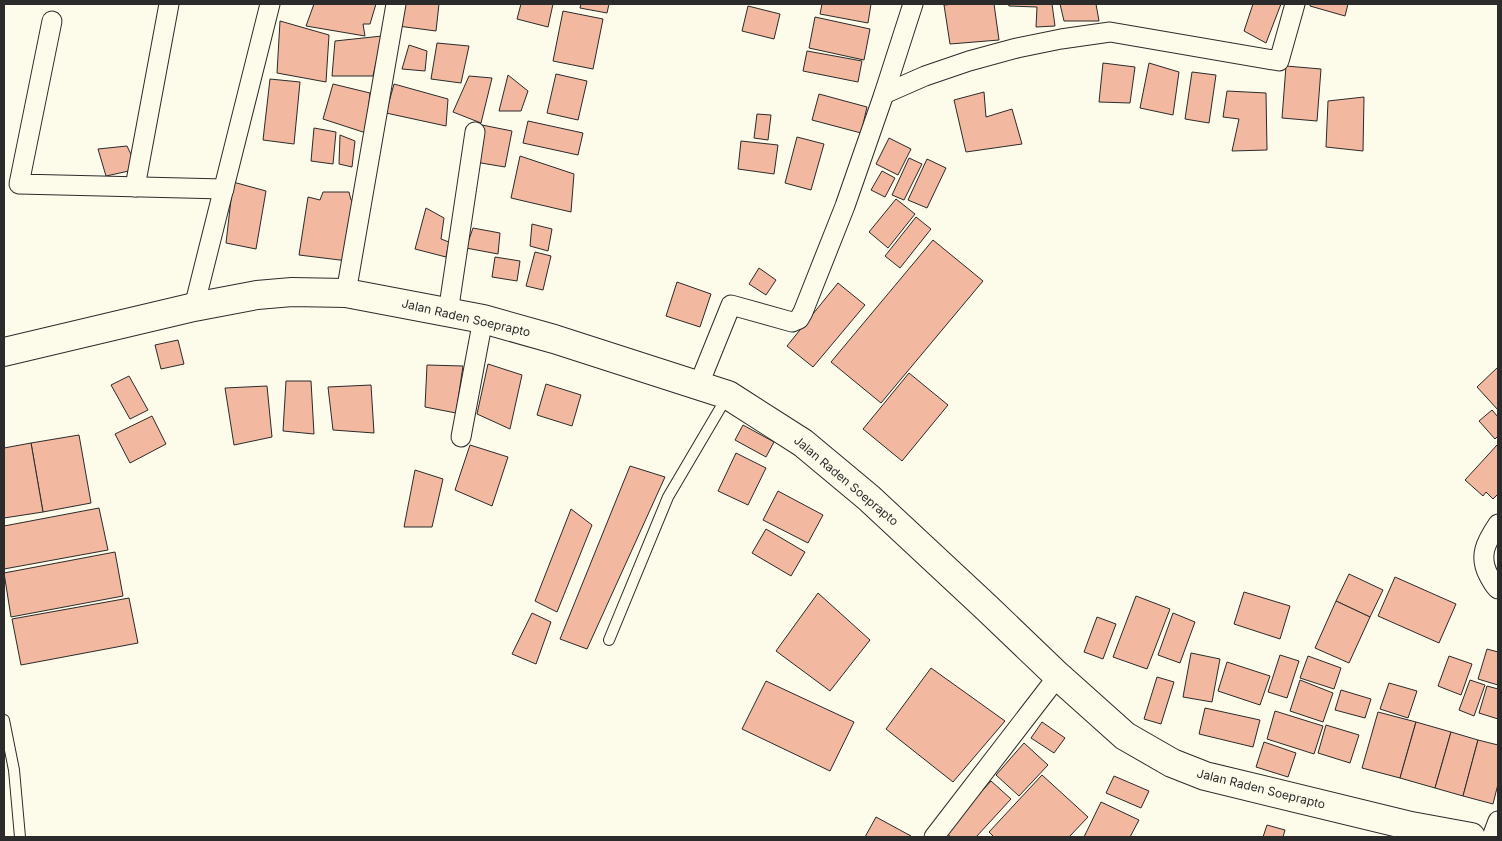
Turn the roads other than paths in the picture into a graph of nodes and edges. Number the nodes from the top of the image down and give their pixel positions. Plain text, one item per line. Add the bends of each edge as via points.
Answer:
1 (168, 4) edge
2 (270, 4) edge
3 (396, 4) edge
4 (913, 4) edge
5 (1295, 4) edge
6 (52, 21) dead end
7 (884, 94) junction
8 (475, 132) dead end
9 (135, 187) junction
10 (224, 189) junction
11 (346, 293) junction
12 (194, 307) junction
13 (448, 313) junction
14 (483, 319) junction
15 (4, 352) edge
16 (699, 384) junction
17 (728, 394) junction
18 (461, 438) dead end
19 (1498, 524) edge
20 (1498, 589) edge
21 (609, 640) dead end
22 (1058, 676) junction
23 (4, 720) edge
24 (1498, 821) edge
25 (20, 837) edge
26 (934, 837) edge
27 (1471, 837) edge
28 (1492, 837) edge

1 - 9 street
2 - 10 street
3 - 11 street
4 - 7 street
5 - 7 street via 1279,62 1110,32 1026,46 969,61
6 - 9 street via 19,184
7 - 16 street via 846,206 799,319 792,322 731,305
8 - 13 street
9 - 10 street
10 - 12 street
11 - 12 highway, Jalan Raden Soeprapto via 257,295
11 - 13 highway, Jalan Raden Soeprapto
12 - 15 highway, Jalan Raden Soeprapto
13 - 14 highway, Jalan Raden Soeprapto
14 - 16 highway, Jalan Raden Soeprapto
14 - 18 street
16 - 17 highway, Jalan Raden Soeprapto
17 - 21 lane via 668,497
17 - 22 highway, Jalan Raden Soeprapto via 802,443 869,498
19 - 20 street via 1484,550 1484,567
22 - 26 street
22 - 27 highway, Jalan Raden Soeprapto via 1125,736 1172,763 1205,776 1411,826
23 - 25 lane via 14,770
24 - 28 street

